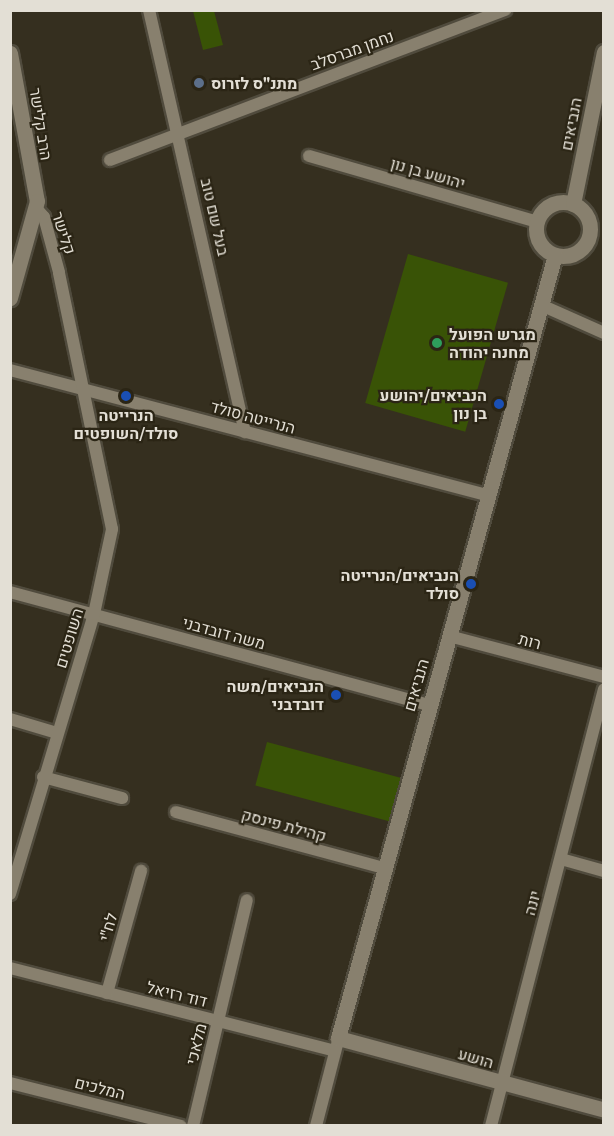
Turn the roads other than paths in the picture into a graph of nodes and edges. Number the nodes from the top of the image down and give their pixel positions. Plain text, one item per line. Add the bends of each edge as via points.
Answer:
1 (149, 10) edge
2 (505, 10) edge
3 (489, 13) edge
4 (603, 52) edge
5 (10, 53) edge
6 (599, 94) edge
7 (178, 132) junction
8 (309, 156) dead end
9 (110, 160) dead end
10 (36, 204) junction
11 (573, 204) junction
12 (537, 222) junction
13 (596, 225) edge
14 (555, 255) junction
15 (10, 298) edge
16 (541, 305) junction
17 (603, 333) edge
18 (10, 370) edge
19 (79, 388) junction
20 (244, 432) junction
21 (488, 495) junction
22 (10, 592) edge
23 (94, 614) junction
24 (449, 636) junction
25 (603, 677) edge
26 (603, 689) edge
27 (429, 705) junction
28 (10, 719) edge
29 (57, 733) junction
30 (43, 777) junction
31 (122, 798) dead end
32 (177, 813) dead end
33 (561, 859) junction
34 (384, 868) junction
35 (141, 871) dead end
36 (603, 871) edge
37 (10, 894) edge
38 (247, 900) dead end
39 (10, 968) edge
40 (107, 993) junction
41 (218, 1021) junction
42 (337, 1045) junction
43 (10, 1083) edge
44 (502, 1084) junction
45 (603, 1110) edge
46 (181, 1125) edge
47 (192, 1125) edge
48 (316, 1125) edge
49 (491, 1125) edge

1 - 7 street, בעל שם טוב
2 - 3 street, נחמן מברסלב
3 - 7 street, נחמן מברסלב
4 - 6 street, הנביאים
5 - 10 street, הרב קלישר
6 - 11 street, הנביאים
7 - 9 street, נחמן מברסלב
7 - 20 street, בעל שם טוב
8 - 12 street, יהושע בן נון
10 - 15 street
10 - 19 street, קלישר via 44,218 59,272
11 - 12 street via 548,207
11 - 13 street
12 - 14 street via 538,239
13 - 14 street via 580,250
14 - 16 street, הנביאים
16 - 17 street
16 - 21 street, הנביאים
18 - 19 street, הנרייטה סולד
19 - 20 street, הנרייטה סולד
19 - 23 street, השופטים via 112,529
20 - 21 street, הנרייטה סולד
21 - 24 street, הנביאים
22 - 23 street, משה דובדבני
23 - 27 street, משה דובדבני
23 - 29 street, השופטים
24 - 25 street, רות
24 - 27 street, הנביאים
26 - 33 street, יונה
27 - 34 street, הנביאים
28 - 29 street
29 - 30 street, השופטים
30 - 31 street
30 - 37 street, השופטים
32 - 34 street, קהילת פינסק
33 - 36 street
33 - 44 street, יונה
34 - 42 street, הנביאים
35 - 40 street, לח"י
38 - 41 street, מלאכי
39 - 40 street, דוד רזיאל
40 - 41 street, דוד רזיאל
41 - 42 street, דוד רזיאל
41 - 47 street, מלאכי
42 - 44 street, הושע
42 - 48 street, הנביאים
43 - 46 street, המלכים
44 - 45 street, הושע
44 - 49 street, יונה

